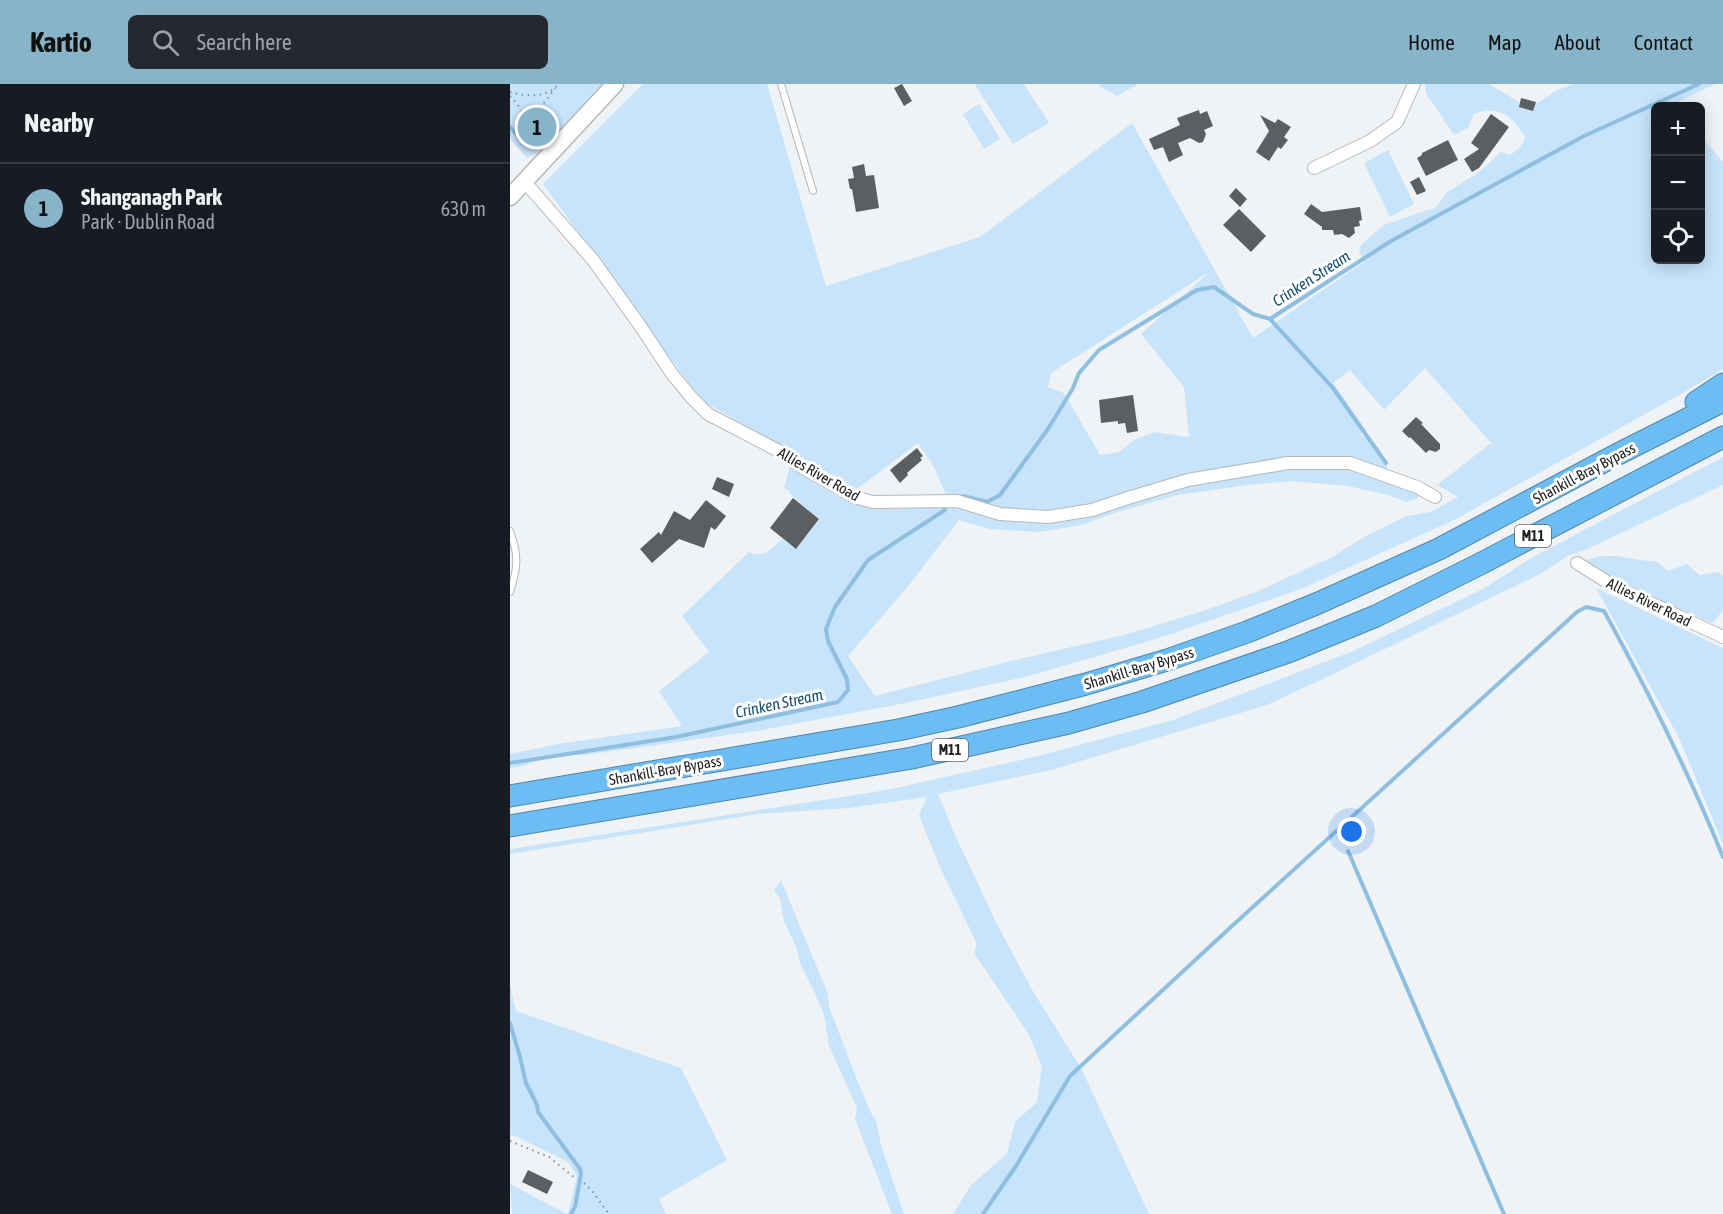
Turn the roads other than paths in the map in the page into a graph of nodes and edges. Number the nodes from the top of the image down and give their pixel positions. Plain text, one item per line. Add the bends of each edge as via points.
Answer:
1 (615, 84) edge
2 (781, 84) edge
3 (1414, 84) edge
4 (1314, 168) dead end
5 (525, 182) junction
6 (813, 191) dead end
7 (510, 197) edge
8 (1723, 384) edge
9 (1723, 401) edge
10 (1723, 437) edge
11 (1723, 442) edge
12 (1618, 454) junction
13 (1689, 456) junction
14 (1435, 497) dead end
15 (510, 531) edge
16 (1577, 563) dead end
17 (510, 592) edge
18 (1723, 637) edge
19 (510, 796) edge
20 (510, 826) edge

1 - 5 main road
2 - 6 lane
3 - 4 street via 1397,122 1370,141
5 - 7 main road
5 - 14 street, Allies River Road via 593,260 672,374 708,414 854,497 873,502 957,501 1000,514 1048,517 1092,510 1188,480 1288,464 1340,463 1350,463
8 - 12 highway
9 - 12 highway, Shankill-Bray Bypass / M11
10 - 13 highway, Shankill-Bray Bypass / M11
11 - 13 highway
12 - 19 highway, Shankill-Bray Bypass / M11 via 1439,549 1316,604 1167,660 1011,704 898,730
13 - 20 highway, Shankill-Bray Bypass / M11 via 1376,616 1288,652 1142,702 1069,723 912,758
15 - 17 lane via 517,569
16 - 18 street, Allies River Road via 1612,585

